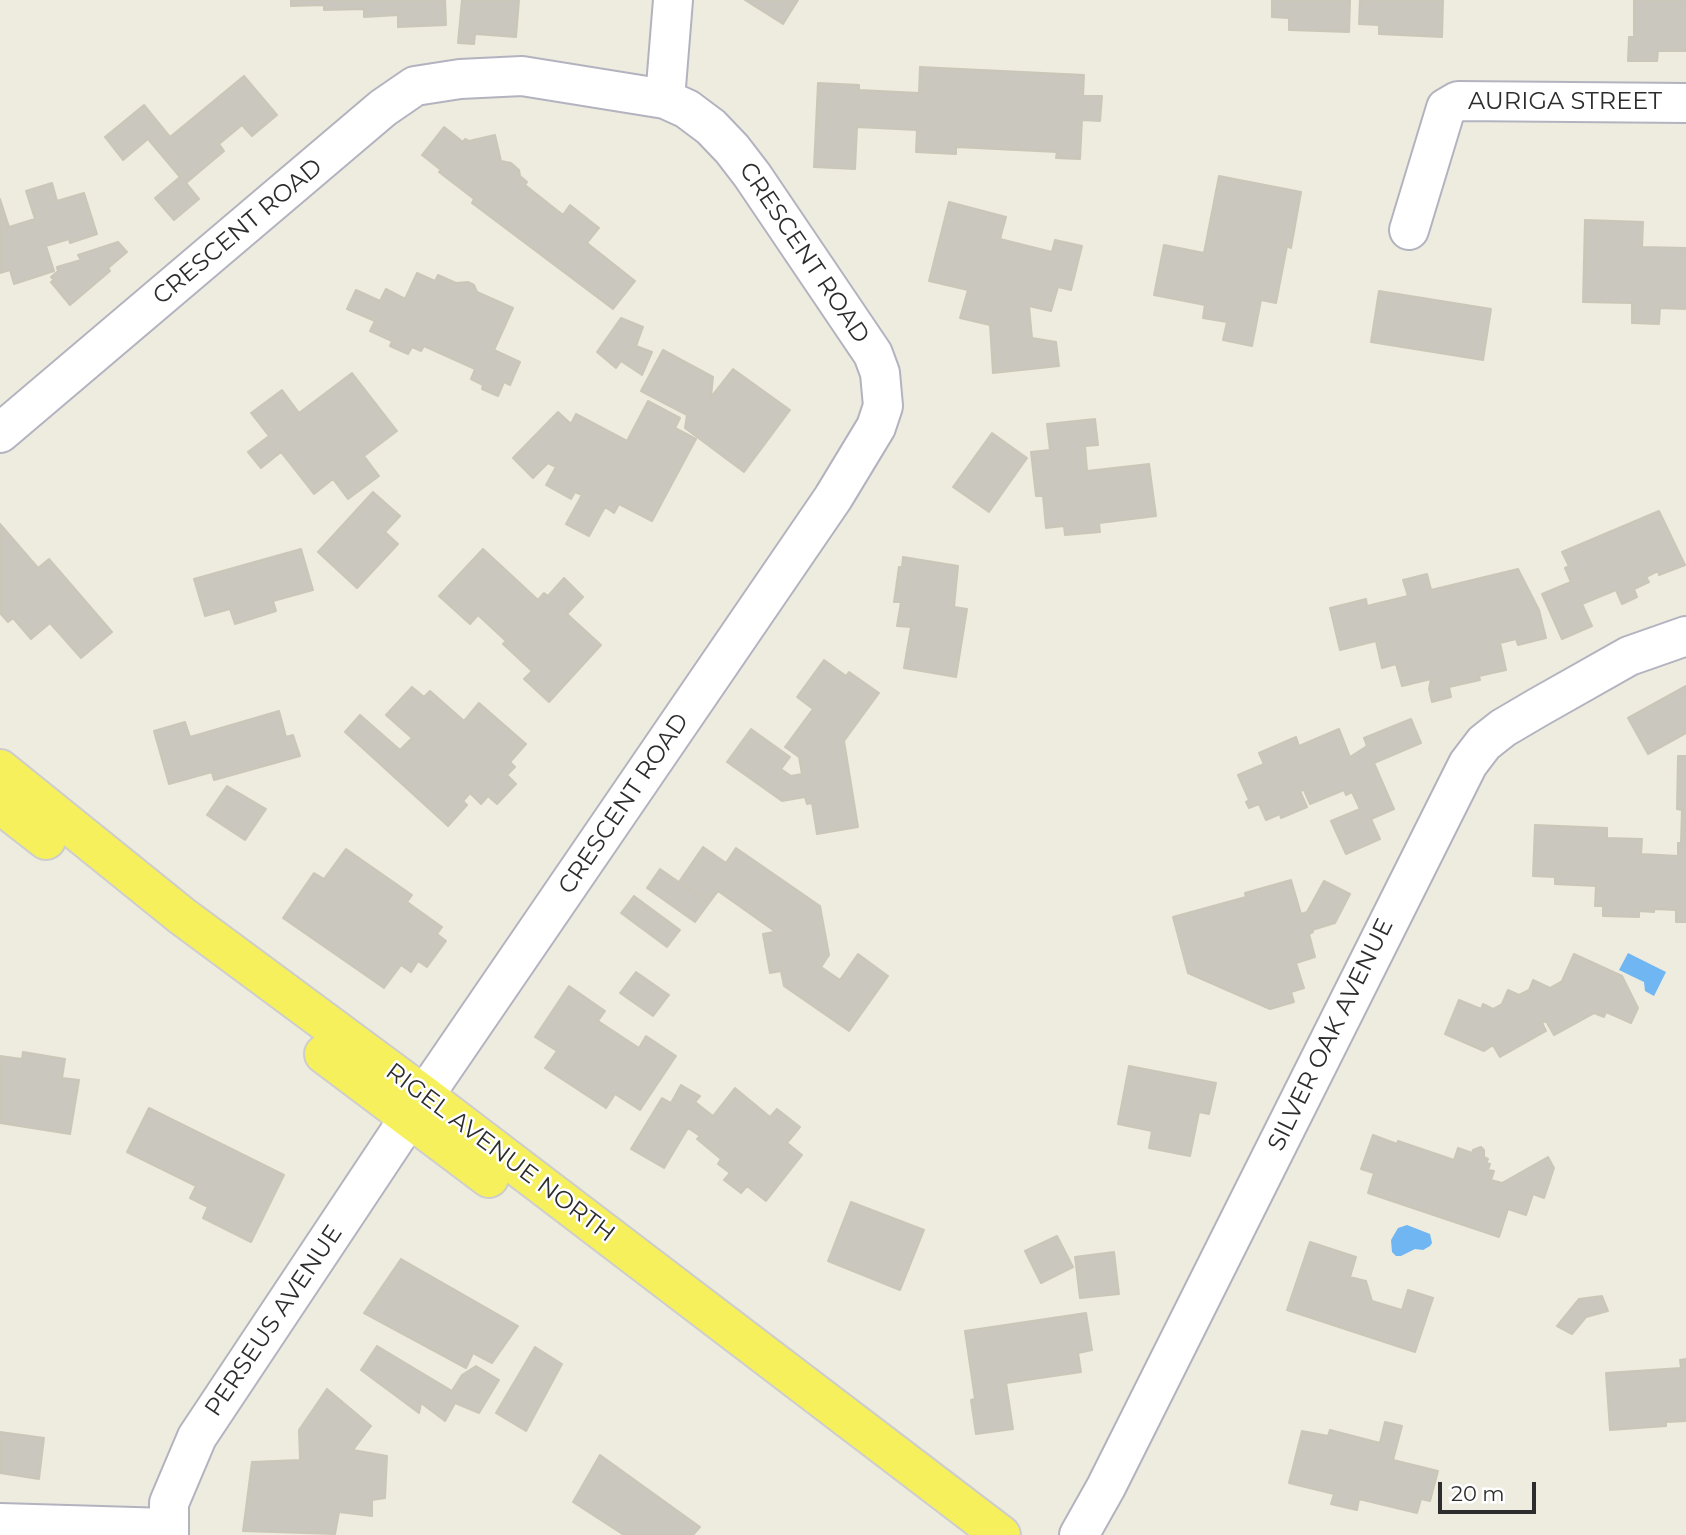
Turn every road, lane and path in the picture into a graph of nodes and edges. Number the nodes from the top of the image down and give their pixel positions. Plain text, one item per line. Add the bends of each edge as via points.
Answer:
1 (673, 0) edge
2 (665, 99) junction
3 (1686, 103) edge
4 (1409, 230) dead end
5 (0, 433) edge
6 (1686, 636) edge
7 (0, 769) edge
8 (0, 804) edge
9 (417, 1107) junction
10 (0, 1523) edge
11 (168, 1532) edge
12 (963, 1535) edge
13 (1001, 1535) edge
14 (1079, 1535) edge

1 - 2 street
2 - 5 street, CRESCENT ROAD via 522,76 415,86 383,108
2 - 9 street, CRESCENT ROAD via 711,127 751,175 873,354 883,406 876,427 833,498
3 - 4 street, AURIGA STREET via 1458,101 1446,108
6 - 14 street, SILVER OAK AVENUE via 1629,656 1537,708 1484,743 1468,764
7 - 9 main road, RIGEL AVENUE NORTH
8 - 9 main road, RIGEL AVENUE NORTH via 164,934
9 - 11 street, PERSEUS AVENUE via 197,1437 169,1503
9 - 12 main road, RIGEL AVENUE NORTH
9 - 13 main road, RIGEL AVENUE NORTH
10 - 11 street

